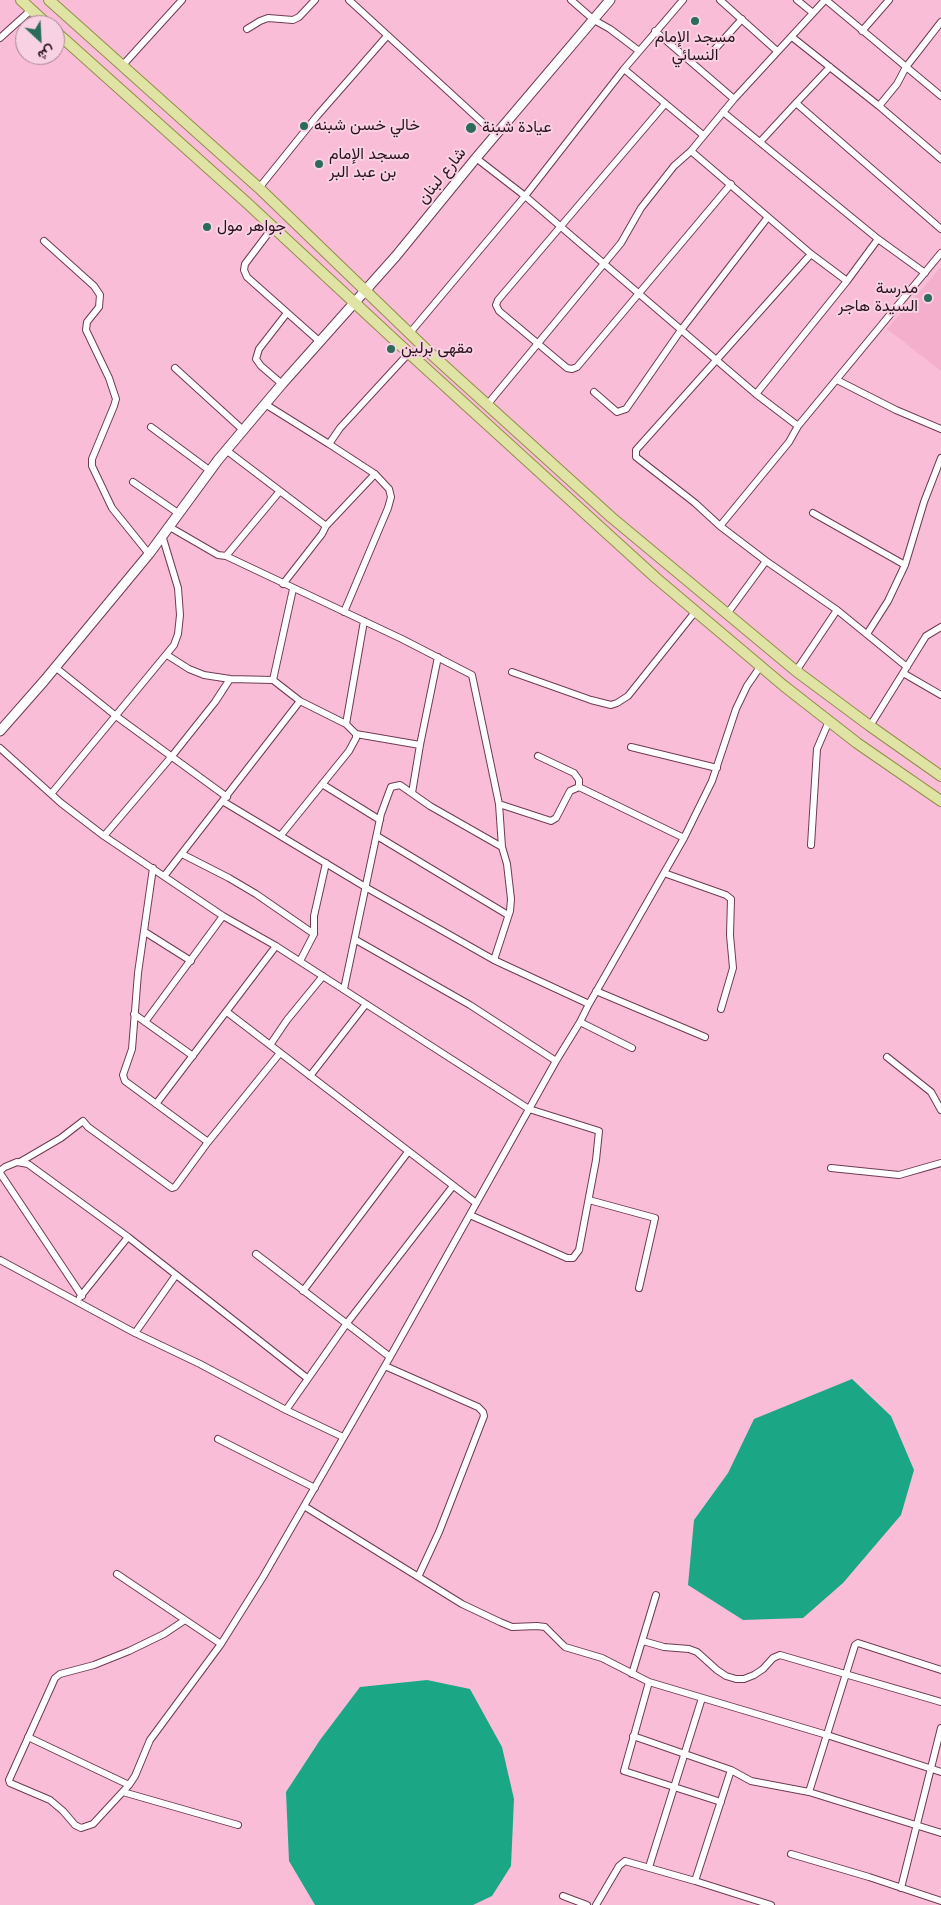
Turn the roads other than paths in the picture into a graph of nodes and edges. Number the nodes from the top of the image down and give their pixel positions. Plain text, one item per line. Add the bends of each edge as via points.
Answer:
1 (21, 0) edge
2 (182, 0) edge
3 (316, 0) edge
4 (349, 0) edge
5 (571, 0) edge
6 (610, 0) edge
7 (683, 0) edge
8 (720, 0) edge
9 (797, 0) edge
10 (826, 0) edge
11 (888, 0) edge
12 (55, 2) edge
13 (31, 10) junction
14 (813, 14) junction
15 (37, 15) edge
16 (742, 19) junction
17 (594, 20) junction
18 (941, 22) edge
19 (247, 29) dead end
20 (655, 31) junction
21 (862, 31) junction
22 (387, 36) junction
23 (0, 38) edge
24 (792, 38) junction
25 (65, 40) edge
26 (715, 49) dead end
27 (639, 51) junction
28 (777, 51) junction
29 (122, 66) junction
30 (906, 67) junction
31 (830, 68) junction
32 (624, 69) junction
33 (941, 96) edge
34 (734, 99) junction
35 (796, 103) junction
36 (665, 104) junction
37 (879, 106) junction
38 (723, 112) junction
39 (495, 134) junction
40 (703, 135) junction
41 (760, 142) junction
42 (690, 151) junction
43 (476, 158) junction
44 (941, 159) edge
45 (731, 184) junction
46 (259, 188) junction
47 (525, 196) junction
48 (768, 217) junction
49 (273, 227) junction
50 (560, 227) junction
51 (941, 229) edge
52 (878, 239) junction
53 (44, 241) dead end
54 (941, 253) edge
55 (811, 254) junction
56 (604, 264) junction
57 (925, 273) junction
58 (847, 281) junction
59 (366, 291) junction
60 (638, 293) junction
61 (355, 303) junction
62 (287, 313) junction
63 (681, 330) junction
64 (410, 334) junction
65 (319, 341) junction
66 (538, 343) junction
67 (409, 353) junction
68 (716, 360) junction
69 (175, 368) dead end
70 (838, 380) junction
71 (282, 384) junction
72 (594, 392) dead end
73 (756, 394) junction
74 (265, 404) junction
75 (487, 406) junction
76 (152, 426) dead end
77 (798, 426) junction
78 (941, 429) edge
79 (243, 430) junction
80 (329, 444) junction
81 (226, 450) junction
82 (941, 458) edge
83 (210, 470) junction
84 (375, 474) junction
85 (133, 482) dead end
86 (280, 491) junction
87 (813, 512) dead end
88 (178, 513) junction
89 (168, 526) junction
90 (326, 526) junction
91 (720, 526) junction
92 (162, 535) junction
93 (149, 554) junction
94 (226, 556) junction
95 (766, 561) junction
96 (905, 565) junction
97 (283, 584) junction
98 (293, 589) junction
99 (837, 610) junction
100 (344, 612) junction
101 (695, 612) junction
102 (727, 614) junction
103 (364, 622) junction
104 (941, 627) edge
105 (867, 634) junction
106 (167, 655) junction
107 (438, 657) junction
108 (55, 667) junction
109 (760, 667) junction
110 (905, 670) junction
111 (796, 671) junction
112 (512, 672) dead end
113 (230, 679) junction
114 (273, 680) junction
115 (941, 695) edge
116 (300, 701) junction
117 (116, 716) junction
118 (829, 721) junction
119 (346, 724) junction
120 (870, 726) junction
121 (0, 731) edge
122 (356, 734) junction
123 (420, 745) junction
124 (631, 746) dead end
125 (0, 748) edge
126 (172, 756) junction
127 (538, 756) dead end
128 (717, 768) junction
129 (941, 776) edge
130 (322, 784) junction
131 (579, 787) junction
132 (412, 793) junction
133 (51, 794) junction
134 (225, 800) junction
135 (941, 801) edge
136 (499, 804) junction
137 (380, 820) junction
138 (281, 835) junction
139 (104, 836) junction
140 (377, 836) junction
141 (684, 838) junction
142 (811, 846) dead end
143 (502, 847) junction
144 (182, 854) junction
145 (326, 863) junction
146 (153, 868) junction
147 (664, 873) junction
148 (165, 875) junction
149 (366, 888) junction
150 (508, 915) junction
151 (224, 916) junction
152 (145, 932) junction
153 (314, 934) junction
154 (356, 940) junction
155 (276, 946) junction
156 (494, 960) junction
157 (191, 961) junction
158 (300, 961) junction
159 (323, 976) junction
160 (344, 989) junction
161 (596, 991) junction
162 (366, 1004) junction
163 (589, 1004) junction
164 (721, 1009) dead end
165 (227, 1012) junction
166 (134, 1014) junction
167 (145, 1022) junction
168 (580, 1022) junction
169 (704, 1037) dead end
170 (270, 1045) junction
171 (632, 1048) dead end
172 (280, 1053) junction
173 (193, 1056) junction
174 (887, 1057) dead end
175 (556, 1061) junction
176 (310, 1076) junction
177 (156, 1104) junction
178 (529, 1109) junction
179 (941, 1110) edge
180 (208, 1142) junction
181 (408, 1152) junction
182 (20, 1162) junction
183 (941, 1163) edge
184 (831, 1168) dead end
185 (0, 1172) edge
186 (453, 1186) junction
187 (589, 1200) junction
188 (476, 1203) junction
189 (470, 1215) junction
190 (128, 1237) junction
191 (256, 1254) dead end
192 (0, 1260) edge
193 (176, 1275) junction
194 (639, 1288) dead end
195 (303, 1291) junction
196 (82, 1296) junction
197 (75, 1302) junction
198 (347, 1323) junction
199 (135, 1333) junction
200 (390, 1357) junction
201 (385, 1366) junction
202 (307, 1378) junction
203 (286, 1410) junction
204 (343, 1437) junction
205 (218, 1439) dead end
206 (315, 1488) junction
207 (304, 1506) junction
208 (117, 1574) dead end
209 (418, 1575) junction
210 (656, 1595) dead end
211 (185, 1620) junction
212 (642, 1641) junction
213 (221, 1644) junction
214 (941, 1670) edge
215 (632, 1674) junction
216 (846, 1674) junction
217 (649, 1682) junction
218 (702, 1698) junction
219 (941, 1702) edge
220 (941, 1728) edge
221 (827, 1735) junction
222 (633, 1736) junction
223 (28, 1737) junction
224 (685, 1754) junction
225 (930, 1769) junction
226 (731, 1770) junction
227 (941, 1772) edge
228 (130, 1785) junction
229 (674, 1788) junction
230 (123, 1792) junction
231 (809, 1792) junction
232 (721, 1802) junction
233 (238, 1825) dead end
234 (917, 1826) junction
235 (941, 1833) edge
236 (791, 1854) dead end
237 (649, 1867) junction
238 (695, 1881) junction
239 (901, 1888) junction
240 (563, 1896) dead end
241 (941, 1901) edge
242 (587, 1905) edge
243 (596, 1905) edge
244 (771, 1905) edge

1 - 13 main road
2 - 29 street
3 - 19 street via 293,20 268,18
4 - 22 street
5 - 17 street
6 - 17 street, شارع لبنان
7 - 20 street
8 - 16 street
9 - 14 street
10 - 14 street
10 - 21 street
11 - 21 street
12 - 29 main road
13 - 15 main road
13 - 23 street
14 - 24 street
16 - 26 street
16 - 28 street
17 - 27 street
17 - 39 street, شارع لبنان
18 - 30 street
20 - 27 street
20 - 34 street
21 - 30 street
22 - 39 street
22 - 46 street
24 - 28 street
24 - 31 street
25 - 49 main road
27 - 32 street
28 - 34 street
29 - 46 main road
30 - 33 street
30 - 37 street
31 - 35 street
31 - 37 street
32 - 36 street
32 - 47 street
34 - 38 street
35 - 41 street
35 - 51 street
36 - 40 street
36 - 50 street
37 - 44 street
38 - 40 street
38 - 41 street
39 - 43 street, شارع لبنان
40 - 42 street
41 - 52 street
42 - 45 street
42 - 56 street via 641,208 621,243
43 - 47 street
43 - 59 street, شارع لبنان
45 - 48 street
45 - 60 street
46 - 59 main road
47 - 50 street
47 - 64 street
48 - 55 street
48 - 63 street
49 - 61 main road
49 - 62 street via 245,264 244,270 247,277
50 - 56 street
50 - 66 street via 496,305
52 - 57 street
52 - 58 street
53 - 93 street via 100,295 99,307 87,322 86,330 116,399 92,466 112,508
54 - 57 street
55 - 58 street
55 - 68 street
56 - 60 street
56 - 66 street
57 - 70 street
58 - 73 street
59 - 61 street, شارع لبنان
59 - 64 main road
60 - 63 street
60 - 66 street via 578,366 572,369
61 - 65 street, شارع لبنان
61 - 67 main road
62 - 65 street
62 - 71 street via 259,349 256,359
63 - 68 street
63 - 72 street via 626,409 617,412
64 - 75 main road
65 - 71 street, شارع لبنان
66 - 75 street
67 - 80 street
67 - 101 main road
68 - 73 street
68 - 91 street via 635,454
69 - 79 street
70 - 77 street
70 - 78 street
71 - 74 street, شارع لبنان
73 - 77 street
74 - 79 street, شارع لبنان
74 - 80 street
75 - 102 main road via 611,517
76 - 83 street
77 - 91 street via 789,442
79 - 81 street, شارع لبنان
80 - 84 street
81 - 83 street, شارع لبنان
81 - 86 street
82 - 96 street
83 - 88 street, شارع لبنان
84 - 90 street
84 - 100 street via 389,489 388,508
85 - 88 street
86 - 90 street
86 - 94 street
87 - 96 street
88 - 89 street, شارع لبنان
89 - 92 street, شارع لبنان
89 - 94 street via 218,555
90 - 97 street
91 - 95 street
92 - 93 street, شارع لبنان
92 - 106 street via 178,588 180,615 178,634
93 - 108 street, شارع لبنان
94 - 97 street
95 - 99 street
95 - 102 street
96 - 105 street
97 - 98 street
98 - 100 street
98 - 114 street
99 - 105 street
99 - 111 street
100 - 103 street
101 - 109 main road
101 - 112 street via 628,696 611,705
102 - 111 main road
103 - 107 street
103 - 119 street
104 - 110 street via 926,636
105 - 110 street
106 - 113 street via 204,675
106 - 117 street
107 - 123 street
107 - 136 street via 474,678
108 - 117 street
108 - 121 street, شارع لبنان
109 - 118 main road
109 - 128 street via 736,709
110 - 115 street
110 - 120 street
111 - 120 main road
113 - 114 street
113 - 126 street
114 - 116 street
116 - 119 street
116 - 134 street
117 - 126 street
117 - 133 street
118 - 135 main road
118 - 142 street via 817,749
119 - 122 street
120 - 129 main road
122 - 123 street
122 - 130 street via 349,751
123 - 132 street
124 - 128 street
125 - 133 street
126 - 134 street
126 - 139 street
127 - 131 street via 574,773
128 - 141 street
130 - 137 street
130 - 138 street
131 - 136 street via 570,791 556,818 551,821
131 - 141 street
132 - 137 street via 400,785 391,787
132 - 143 street
133 - 139 street
134 - 138 street
134 - 144 street
136 - 143 street
137 - 140 street
138 - 145 street
139 - 146 street
140 - 149 street
140 - 150 street
141 - 147 street
143 - 150 street via 511,899
144 - 148 street
144 - 153 street via 256,894
145 - 149 street
145 - 153 street via 314,916
146 - 148 street
146 - 152 street
147 - 161 street
147 - 164 street via 726,895 730,900 733,968
148 - 151 street
149 - 154 street
149 - 156 street
150 - 156 street
151 - 155 street
151 - 157 street
152 - 157 street
152 - 166 street
153 - 158 street
154 - 160 street
154 - 175 street via 470,1006
155 - 158 street
155 - 165 street
156 - 163 street
157 - 167 street
158 - 159 street
159 - 160 street
159 - 170 street
160 - 162 street
161 - 163 street
161 - 169 street
162 - 176 street
162 - 178 street
163 - 168 street
165 - 170 street
165 - 173 street
166 - 167 street
166 - 177 street via 132,1049 124,1078
167 - 173 street
168 - 171 street
168 - 175 street
170 - 172 street
172 - 176 street
172 - 180 street
173 - 177 street
174 - 179 street via 931,1092
175 - 178 street
176 - 181 street
177 - 180 street
178 - 187 street via 599,1131
178 - 188 street
180 - 182 street via 173,1188 83,1121
181 - 186 street
181 - 195 street
182 - 185 street
182 - 190 street via 28,1164
183 - 184 street via 899,1175
185 - 196 street
186 - 188 street
186 - 198 street
187 - 189 street via 579,1250 573,1258
187 - 194 street via 654,1217
188 - 189 street
189 - 200 street
190 - 193 street
190 - 196 street
191 - 195 street
192 - 197 street
193 - 199 street
193 - 202 street
195 - 198 street
196 - 197 street
197 - 199 street
198 - 200 street
198 - 202 street
199 - 203 street
200 - 201 street
201 - 204 street
201 - 209 street via 478,1407 484,1416
202 - 203 street
203 - 204 street
204 - 206 street
205 - 206 street
206 - 207 street
207 - 209 street
207 - 213 street
208 - 211 street
209 - 215 street via 462,1604 500,1622 512,1627 545,1627 565,1647 602,1658
210 - 212 street
211 - 213 street
211 - 223 street via 129,1651 60,1674 52,1684
212 - 215 street
212 - 216 street via 697,1652 726,1676 736,1678 754,1675 780,1655
213 - 228 street via 150,1740
214 - 216 street via 858,1643
215 - 217 street
216 - 219 street
216 - 221 street
217 - 218 street
217 - 222 street
218 - 221 street
218 - 224 street
220 - 225 street
221 - 225 street
221 - 231 street
222 - 224 street
222 - 229 street via 624,1771
223 - 228 street
223 - 230 street via 9,1782 50,1800 75,1825 81,1828 93,1824
224 - 226 street
224 - 229 street
225 - 227 street
225 - 234 street
226 - 231 street via 751,1781
226 - 232 street
228 - 230 street
229 - 232 street
229 - 237 street
230 - 233 street
231 - 234 street
232 - 238 street
234 - 235 street
234 - 239 street
236 - 239 street
237 - 238 street
237 - 243 street via 622,1863
238 - 244 street
239 - 241 street
240 - 242 street

